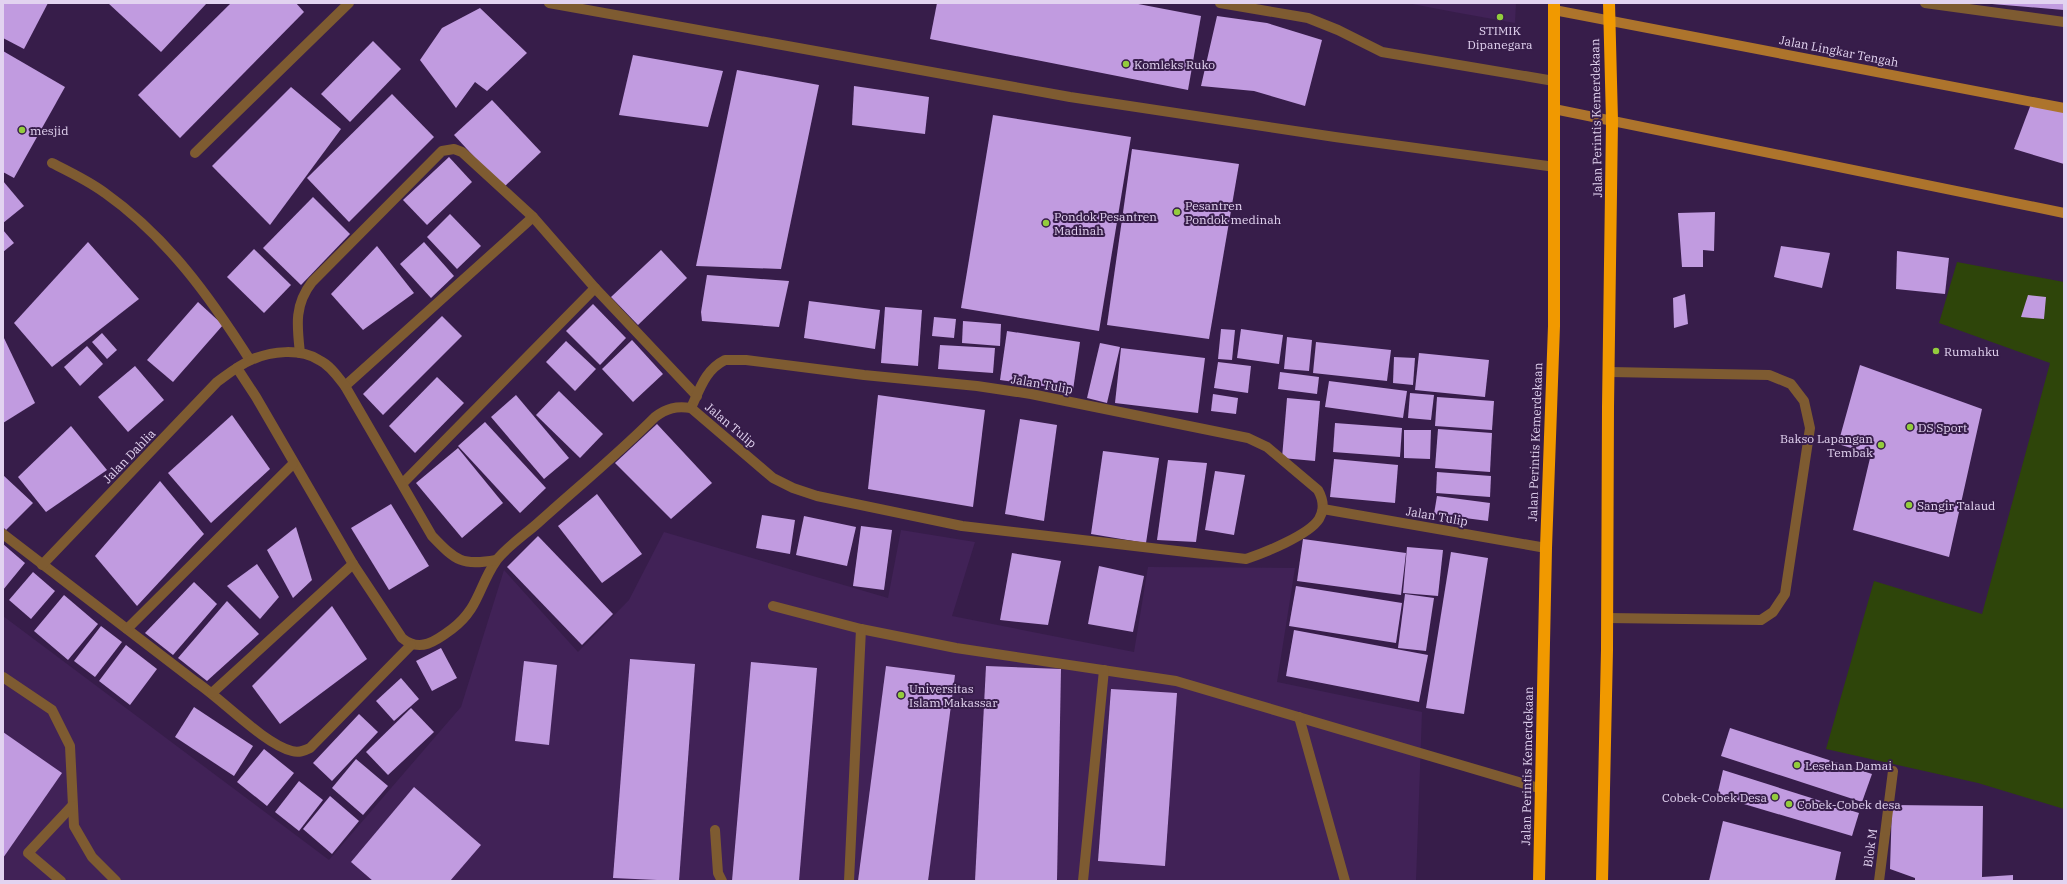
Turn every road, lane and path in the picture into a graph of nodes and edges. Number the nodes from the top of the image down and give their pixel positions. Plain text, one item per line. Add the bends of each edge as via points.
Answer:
1 (349, 3) edge
2 (550, 3) edge
3 (1220, 3) edge
4 (1609, 3) edge
5 (1925, 3) edge
6 (1554, 6) edge
7 (1609, 20) junction
8 (2064, 22) edge
9 (1554, 81) junction
10 (2064, 108) edge
11 (1554, 109) junction
12 (1612, 121) junction
13 (195, 153) dead end
14 (52, 163) dead end
15 (1555, 168) junction
16 (2064, 213) edge
17 (533, 217) junction
18 (595, 288) junction
19 (300, 353) junction
20 (250, 360) junction
21 (236, 368) junction
22 (1610, 372) junction
23 (345, 386) junction
24 (697, 396) junction
25 (691, 408) junction
26 (293, 464) junction
27 (403, 484) junction
28 (1323, 509) junction
29 (3, 534) edge
30 (1546, 548) junction
31 (496, 560) junction
32 (353, 564) junction
33 (42, 565) junction
34 (773, 606) dead end
35 (1607, 618) junction
36 (127, 629) junction
37 (862, 629) junction
38 (411, 645) junction
39 (1104, 670) junction
40 (3, 677) edge
41 (212, 693) junction
42 (1299, 717) junction
43 (1894, 771) dead end
44 (1542, 789) junction
45 (72, 806) junction
46 (715, 830) dead end
47 (61, 881) edge
48 (116, 881) edge
49 (722, 881) edge
50 (849, 881) edge
51 (1083, 881) edge
52 (1345, 881) edge
53 (1539, 881) edge
54 (1602, 881) edge
55 (1879, 881) edge

1 - 13 street
2 - 15 street via 1070,97
3 - 9 street via 1308,18 1382,52
4 - 7 highway, Jalan Perintis Kemerdekaan
5 - 8 street
6 - 7 main road, Jalan Lingkar Tengah
6 - 9 highway, Jalan Perintis Kemerdekaan
7 - 10 main road, Jalan Lingkar Tengah
7 - 12 highway, Jalan Perintis Kemerdekaan
9 - 11 highway, Jalan Perintis Kemerdekaan
11 - 12 main road
11 - 15 highway, Jalan Perintis Kemerdekaan
12 - 16 main road
12 - 22 highway, Jalan Perintis Kemerdekaan
14 - 20 street via 105,192 176,257 199,284
15 - 30 highway, Jalan Perintis Kemerdekaan via 1554,318
17 - 18 street
17 - 19 street via 462,152 454,149 442,151 304,293 298,313
17 - 23 street
18 - 24 street
18 - 27 street
19 - 20 street, Jalan Dahlia via 270,354
19 - 23 street, Jalan Dahlia via 319,359
20 - 21 street, Jalan Dahlia
21 - 26 street
21 - 33 street, Jalan Dahlia via 217,382
22 - 35 highway, Jalan Perintis Kemerdekaan
22 - 35 street via 1769,375 1791,384 1804,401 1810,428 1785,594 1773,612 1761,620
23 - 27 street, Jalan Dahlia
24 - 25 street, Jalan Tulip
24 - 28 street, Jalan Tulip via 705,376 715,365 725,360 746,360 1031,394 1248,438 1268,447 1318,490 1323,498
25 - 28 street, Jalan Tulip via 773,478 793,488 817,496 962,526 1246,559 1273,550 1306,530 1319,520
25 - 31 street via 666,409 655,417
26 - 32 street
26 - 36 street
27 - 31 street, Jalan Dahlia via 432,536 447,551 460,561 478,563
28 - 30 street, Jalan Tulip
29 - 33 street
30 - 44 highway, Jalan Perintis Kemerdekaan
31 - 38 street via 474,607 465,617 426,645
32 - 38 street via 402,638
32 - 41 street
33 - 36 street
34 - 37 street
35 - 54 highway, Jalan Perintis Kemerdekaan
36 - 41 street
37 - 39 street via 956,648
37 - 50 street
38 - 41 street via 310,748 301,752 285,749 266,738
39 - 42 street via 1176,681
39 - 51 street
40 - 45 street via 52,710 70,746
42 - 44 street
42 - 52 street
43 - 55 street, Blok M
44 - 53 highway, Jalan Perintis Kemerdekaan
45 - 47 street via 28,853
45 - 48 street via 74,826 92,857
46 - 49 street via 718,873

